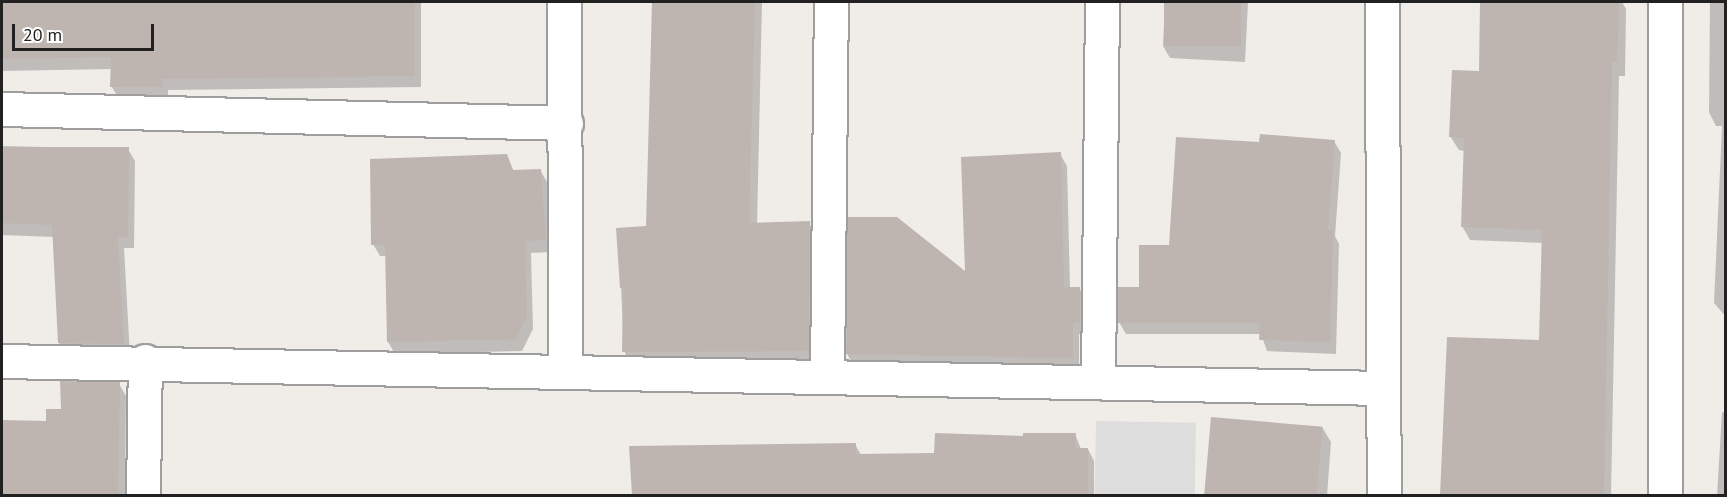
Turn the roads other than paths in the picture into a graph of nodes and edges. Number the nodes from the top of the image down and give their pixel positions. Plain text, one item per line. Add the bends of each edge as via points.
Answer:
1 (564, 2) edge
2 (831, 2) edge
3 (1102, 2) edge
4 (1382, 2) edge
5 (1665, 2) edge
6 (2, 109) edge
7 (566, 123) junction
8 (2, 361) edge
9 (145, 361) junction
10 (565, 369) junction
11 (827, 375) junction
12 (1098, 381) junction
13 (1381, 388) junction
14 (143, 495) edge
15 (1384, 495) edge
16 (1665, 495) edge

1 - 7 street
2 - 11 street
3 - 12 street
4 - 13 street
5 - 16 street
6 - 7 street
7 - 10 street
8 - 9 street
9 - 10 street
9 - 14 street
10 - 11 street
11 - 12 street
12 - 13 street
13 - 15 street

